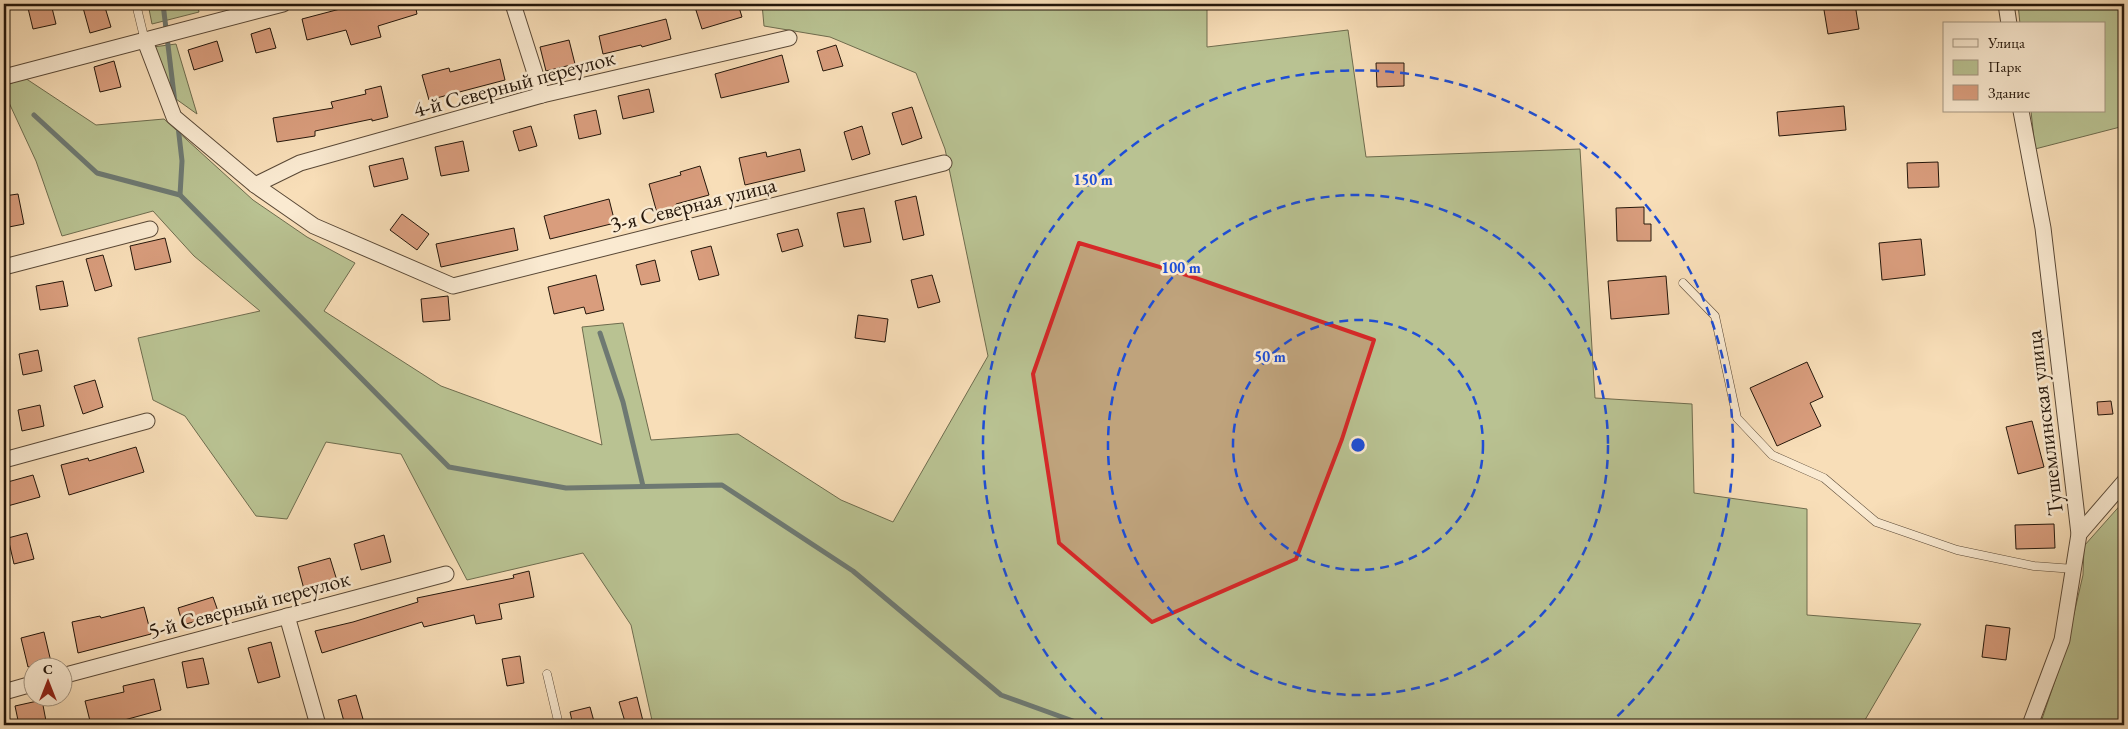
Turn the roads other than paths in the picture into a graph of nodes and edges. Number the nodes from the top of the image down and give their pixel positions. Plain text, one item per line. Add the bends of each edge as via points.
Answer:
1 (136, 4) edge
2 (282, 4) edge
3 (513, 4) edge
4 (2006, 4) edge
5 (2008, 22) edge
6 (789, 38) dead end
7 (145, 41) junction
8 (4, 77) edge
9 (542, 96) junction
10 (2021, 112) edge
11 (944, 163) dead end
12 (255, 186) junction
13 (150, 229) dead end
14 (4, 267) edge
15 (1683, 283) dead end
16 (147, 421) dead end
17 (4, 460) edge
18 (2124, 482) edge
19 (2079, 534) junction
20 (2074, 569) junction
21 (446, 574) dead end
22 (287, 616) junction
23 (72, 673) edge
24 (548, 674) dead end
25 (22, 687) edge
26 (4, 692) edge
27 (318, 725) edge
28 (559, 725) edge
29 (2030, 725) edge

1 - 7 lane
2 - 7 street
3 - 9 street
4 - 5 street
6 - 9 street, 4-й Северный переулок
7 - 8 street
7 - 12 street via 174,118
9 - 12 street, 4-й Северный переулок via 300,163
10 - 19 street, Тушемлинская улица via 2043,228
11 - 12 street, 3-я Северная улица via 453,286 314,226
13 - 14 street
15 - 20 lane via 1715,316 1736,418 1772,455 1824,478 1876,522 1957,550 2034,566
16 - 17 street
18 - 19 street
19 - 20 street, Тушемлинская улица
20 - 29 street, Тушемлинская улица via 2062,640
21 - 22 street, 5-й Северный переулок
22 - 23 street, 5-й Северный переулок
22 - 27 street
24 - 28 lane
25 - 26 street

